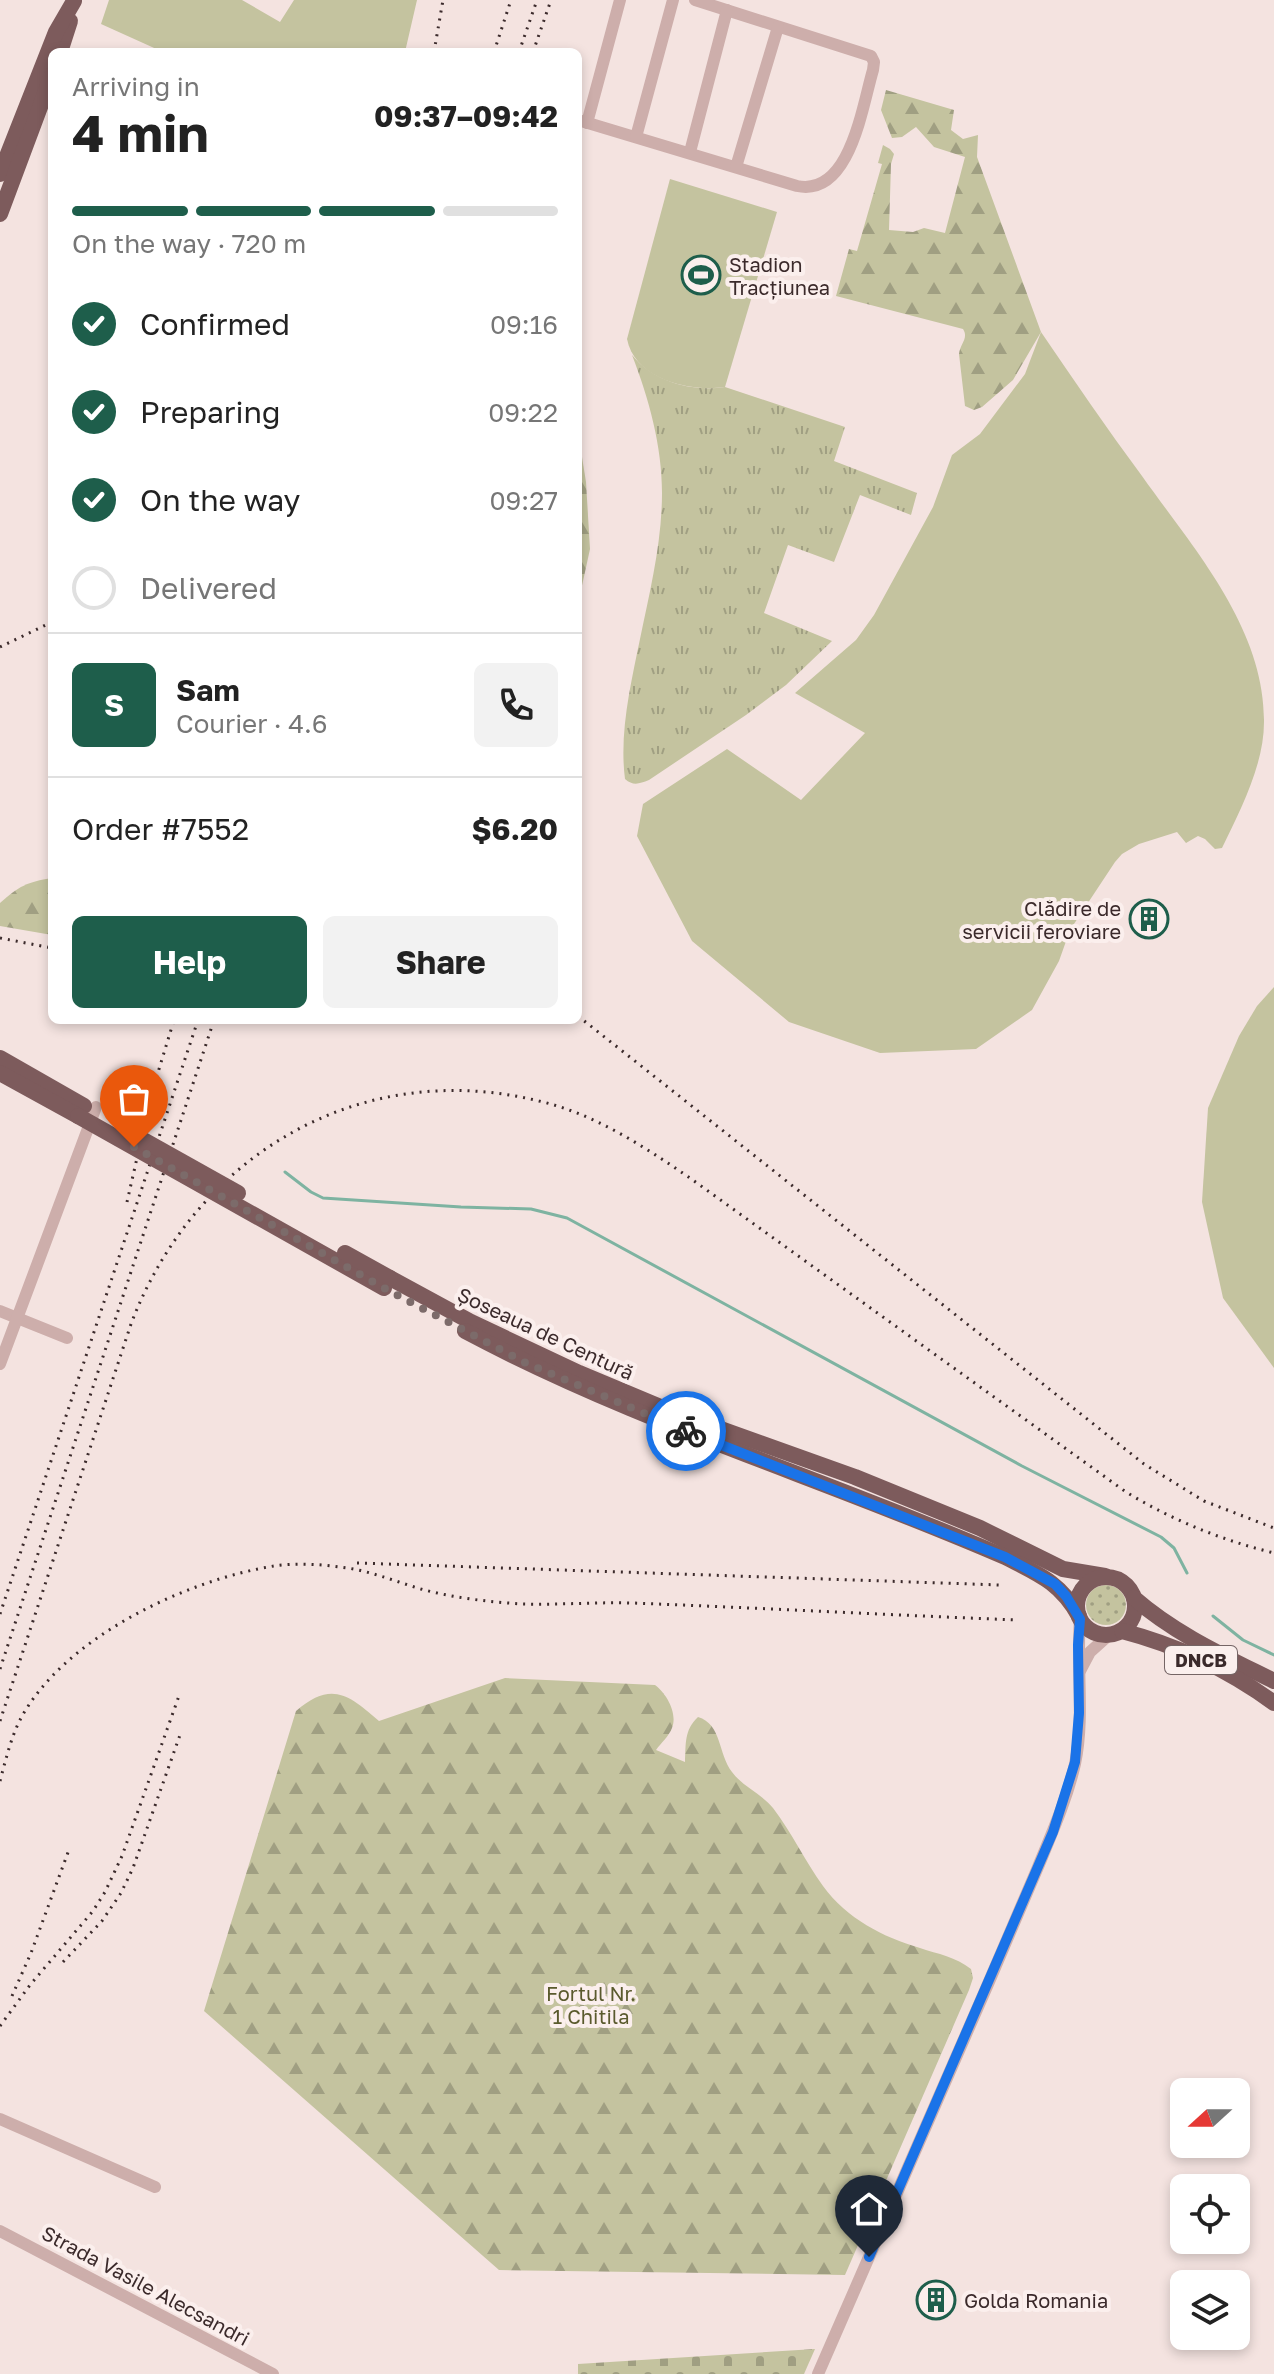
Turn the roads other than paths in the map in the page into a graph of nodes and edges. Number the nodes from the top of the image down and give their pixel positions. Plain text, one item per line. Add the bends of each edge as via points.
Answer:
1 (620, 0) edge
2 (673, 0) edge
3 (695, 0) edge
4 (75, 1) edge
5 (727, 10) junction
6 (778, 27) junction
7 (49, 48) edge
8 (61, 48) edge
9 (48, 51) edge
10 (48, 86) edge
11 (582, 122) edge
12 (636, 137) junction
13 (690, 152) junction
14 (4, 155) edge
15 (736, 167) junction
16 (0, 174) edge
17 (0, 214) edge
18 (0, 1045) edge
19 (0, 1058) edge
20 (0, 1073) edge
21 (0, 1080) edge
22 (41, 1088) junction
23 (86, 1110) junction
24 (387, 1283) junction
25 (0, 1311) edge
26 (18, 1318) junction
27 (67, 1338) dead end
28 (0, 1364) edge
29 (1105, 1576) junction
30 (1134, 1598) junction
31 (1080, 1617) junction
32 (1116, 1632) junction
33 (1080, 1671) junction
34 (1274, 1681) edge
35 (1274, 1703) edge
36 (0, 2119) edge
37 (155, 2187) dead end
38 (0, 2231) edge
39 (273, 2374) edge
40 (818, 2374) edge

1 - 11 street
2 - 12 street
3 - 5 street
4 - 7 main road
4 - 8 main road
5 - 6 street
5 - 13 street
6 - 15 street
6 - 15 street via 869,53 873,59 849,153 834,176 806,188
9 - 14 main road
10 - 17 main road
11 - 12 street
12 - 13 street
13 - 15 street
14 - 16 main road
18 - 22 main road
19 - 22 main road, Șoseaua de Centură / DNCB
20 - 22 main road, Șoseaua de Centură / DNCB
21 - 22 main road
22 - 23 main road, Șoseaua de Centură / DNCB
23 - 24 main road, Șoseaua de Centură / DNCB, bridge
23 - 26 street
24 - 29 main road, Șoseaua de Centură / DNCB via 665,1409 855,1477 1063,1569
24 - 31 main road, Șoseaua de Centură / DNCB via 559,1378 1005,1557 1055,1584
25 - 26 street
26 - 27 street
26 - 28 street
29 - 30 main road, Șoseaua de Centură / DNCB via 1128,1586
29 - 31 main road via 1082,1589
30 - 32 main road via 1132,1620
30 - 34 main road, Șoseaua de Centură / DNCB via 1186,1636
31 - 32 main road, Șoseaua de Centură / DNCB via 1097,1633
31 - 33 street
32 - 33 street via 1090,1652
32 - 35 main road, Șoseaua de Centură / DNCB via 1161,1643 1214,1666
33 - 40 street via 1075,1762 1053,1832
36 - 37 street
38 - 39 street, Strada Vasile Alecsandri

